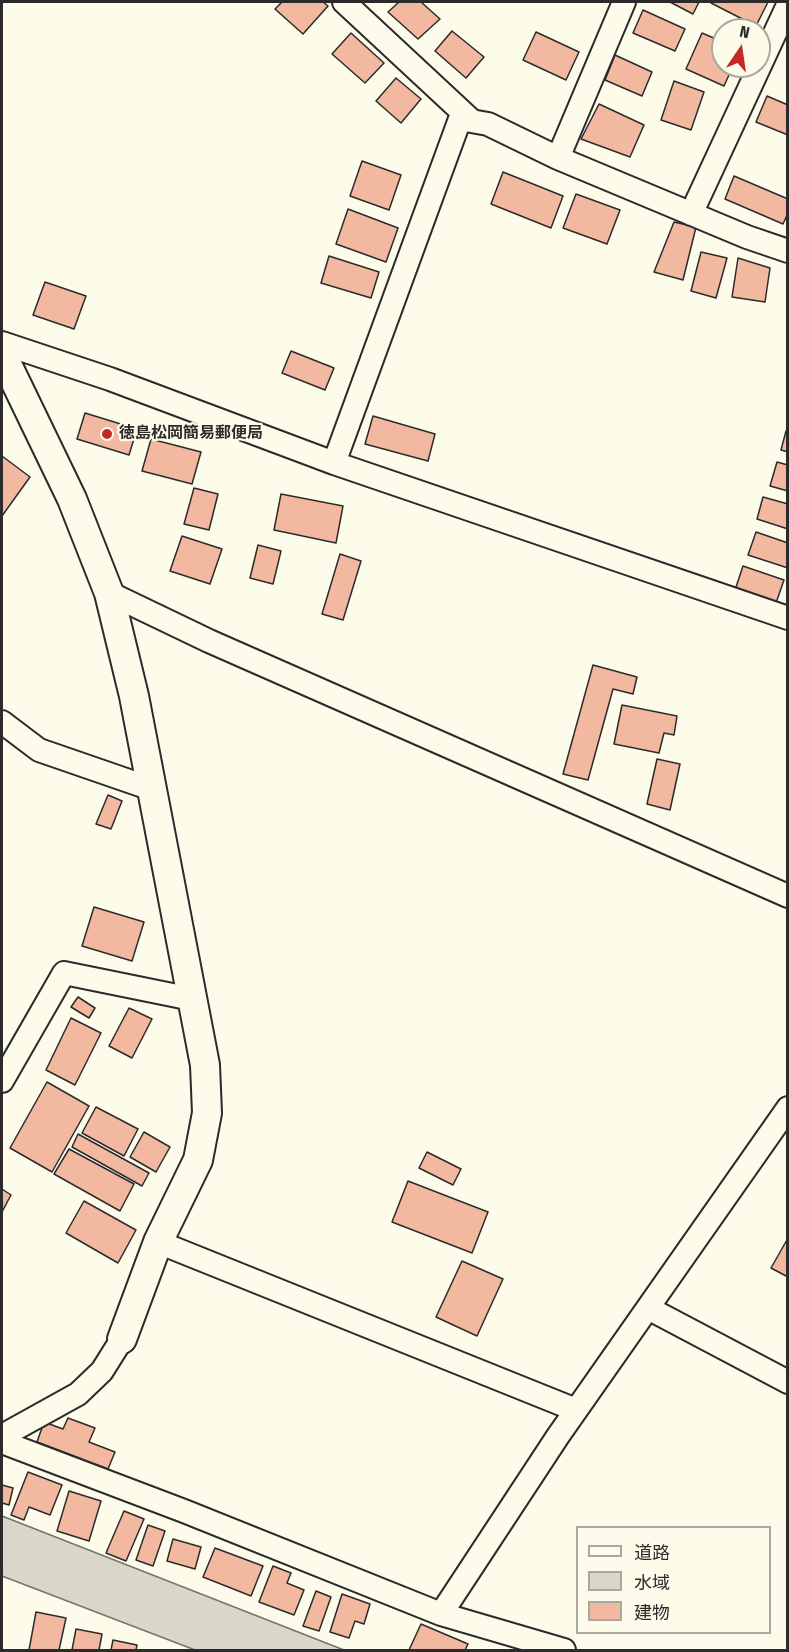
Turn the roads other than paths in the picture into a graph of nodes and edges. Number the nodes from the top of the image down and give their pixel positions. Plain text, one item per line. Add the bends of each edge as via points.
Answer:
1 (344, 2) edge
2 (624, 2) edge
3 (788, 5) edge
4 (472, 121) junction
5 (558, 158) junction
6 (691, 214) junction
7 (788, 251) edge
8 (2, 343) edge
9 (2, 354) edge
10 (333, 463) junction
11 (109, 594) junction
12 (788, 618) edge
13 (2, 722) edge
14 (152, 789) junction
15 (788, 896) edge
16 (192, 999) junction
17 (2, 1081) edge
18 (788, 1108) edge
19 (158, 1242) junction
20 (648, 1308) junction
21 (122, 1339) joint
22 (788, 1382) edge
23 (576, 1410) junction
24 (2, 1436) edge
25 (2, 1442) edge
26 (441, 1614) junction
27 (564, 1650) edge

1 - 4 street
2 - 5 street
3 - 6 street
4 - 5 street via 488,124
4 - 10 street via 460,119
5 - 6 street
6 - 7 street
8 - 10 street
9 - 11 street via 72,499
10 - 12 street
11 - 14 street
11 - 15 street
13 - 14 street via 39,750
14 - 16 street
16 - 17 street via 64,973
16 - 19 street via 205,1065 207,1113 198,1160
18 - 20 street
19 - 21 street
19 - 23 street
20 - 22 street
20 - 23 street
21 - 24 street via 102,1371 78,1394
23 - 26 street
25 - 26 street
26 - 27 street

